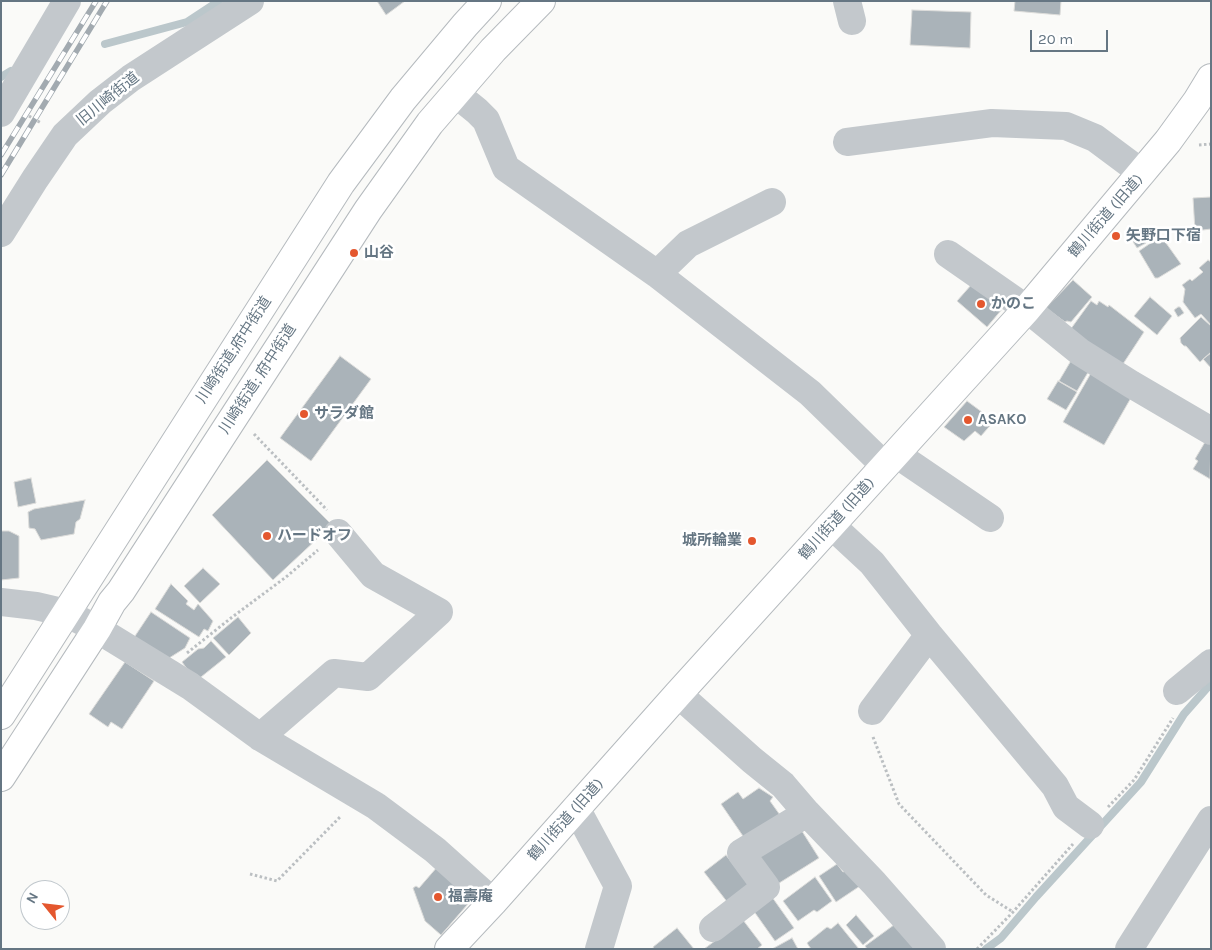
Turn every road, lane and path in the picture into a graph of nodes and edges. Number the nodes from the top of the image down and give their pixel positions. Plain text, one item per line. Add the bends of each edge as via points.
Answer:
1 (67, 1) edge
2 (250, 1) edge
3 (541, 1) edge
4 (477, 5) edge
5 (1211, 78) edge
6 (456, 94) junction
7 (3, 106) edge
8 (65, 135) junction
9 (846, 142) dead end
10 (1142, 173) junction
11 (772, 202) dead end
12 (1, 233) edge
13 (948, 254) dead end
14 (657, 274) junction
15 (1027, 309) junction
16 (1211, 431) edge
17 (254, 434) dead end
18 (891, 460) junction
19 (990, 518) dead end
20 (831, 525) junction
21 (338, 533) junction
22 (1, 602) edge
23 (66, 614) junction
24 (96, 629) junction
25 (929, 635) junction
26 (1211, 662) edge
27 (165, 670) junction
28 (1178, 691) dead end
29 (678, 694) junction
30 (872, 711) joint
31 (1, 715) edge
32 (260, 737) junction
33 (1, 777) edge
34 (361, 797) junction
35 (576, 808) junction
36 (807, 813) junction
37 (1211, 820) edge
38 (1090, 825) dead end
39 (250, 874) dead end
40 (493, 902) junction
41 (1013, 912) dead end
42 (713, 928) dead end
43 (449, 949) edge
44 (599, 949) edge
45 (932, 949) edge
46 (1129, 949) edge

1 - 7 street
2 - 8 street, 旧川崎街道 via 131,78
3 - 6 main road, 川崎街道; 府中街道
4 - 23 main road, 川崎街道;府中街道 via 341,183
5 - 10 main road, 鶴川街道 (旧道)
6 - 14 street via 486,120 506,168
6 - 24 main road, 川崎街道; 府中街道 via 430,123 368,210
7 - 8 path
8 - 12 street, 旧川崎街道
9 - 10 street via 992,123 1066,126 1095,138
10 - 15 main road, 鶴川街道 (旧道)
11 - 14 street via 688,244
13 - 15 street
14 - 18 street
15 - 16 street via 1080,352
15 - 18 main road, 鶴川街道 (旧道)
17 - 21 path via 344,528
18 - 19 street
18 - 20 main road, 鶴川街道 (旧道)
20 - 25 street via 872,564
20 - 29 main road, 鶴川街道 (旧道)
21 - 27 path
21 - 32 street via 373,575 439,612 368,677 334,673
22 - 23 street
23 - 24 street
23 - 31 main road, 川崎街道;府中街道
24 - 27 street
24 - 33 main road, 川崎街道; 府中街道
25 - 30 street
25 - 38 street via 1056,786 1066,807
26 - 28 street
27 - 32 street
29 - 35 main road, 鶴川街道 (旧道)
29 - 36 street via 783,785
30 - 41 path via 870,730 899,804 986,895
32 - 34 street
34 - 39 path via 277,881
34 - 40 street via 434,850
35 - 40 main road, 鶴川街道 (旧道)
35 - 44 street via 618,886
36 - 42 street via 741,853 766,887
36 - 45 street
37 - 46 street
40 - 43 main road, 鶴川街道 (旧道)

